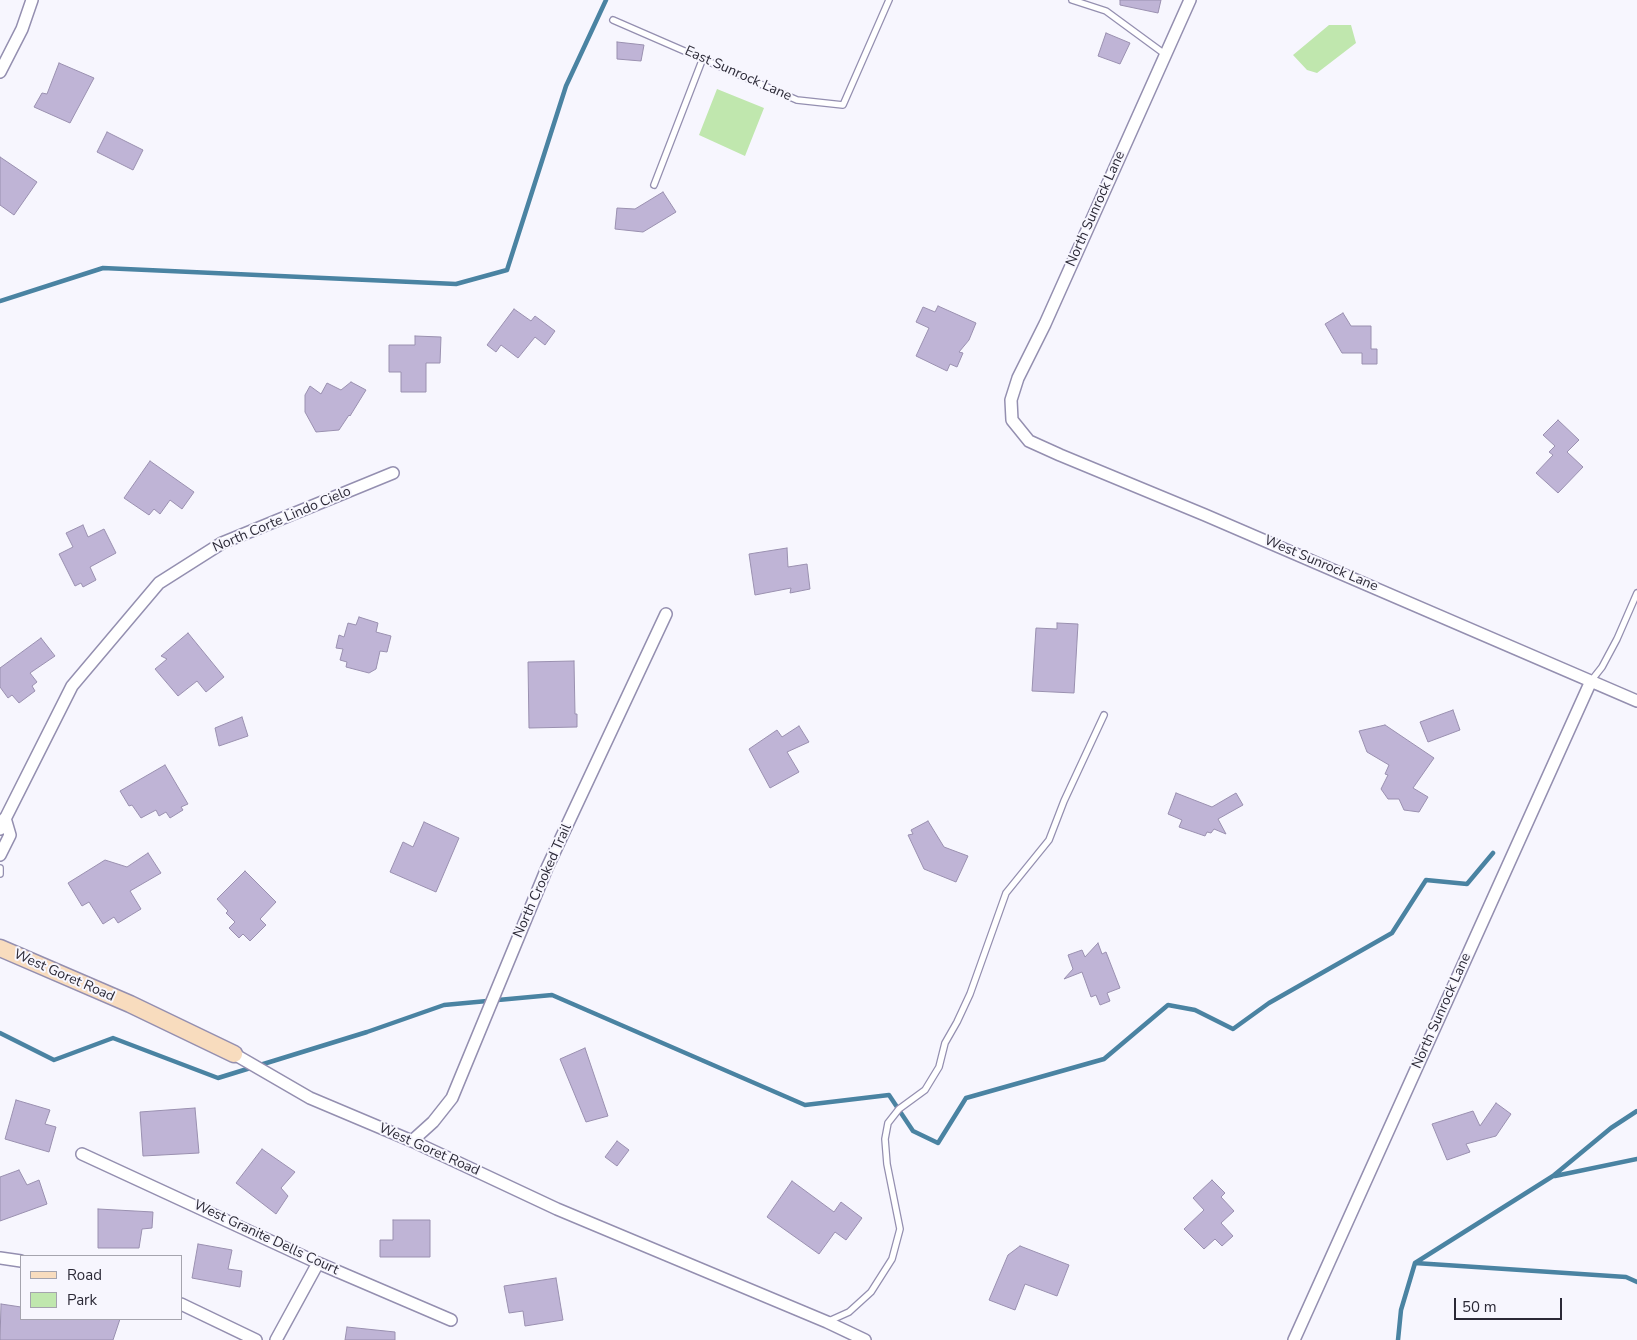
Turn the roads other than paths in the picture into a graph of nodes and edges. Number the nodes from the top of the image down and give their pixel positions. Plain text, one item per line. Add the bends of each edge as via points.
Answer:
1 (32, 0) edge
2 (889, 0) edge
3 (1072, 0) edge
4 (1190, 0) edge
5 (613, 20) dead end
6 (1166, 55) junction
7 (703, 58) junction
8 (0, 72) edge
9 (654, 185) dead end
10 (1012, 420) joint
11 (393, 473) dead end
12 (1637, 592) edge
13 (666, 614) dead end
14 (1591, 682) junction
15 (1637, 701) edge
16 (1104, 715) dead end
17 (5, 818) junction
18 (0, 829) edge
19 (0, 855) edge
20 (0, 868) edge
21 (0, 874) edge
22 (0, 948) edge
23 (234, 1054) joint
24 (412, 1141) junction
25 (82, 1154) dead end
26 (0, 1258) edge
27 (20, 1261) edge
28 (318, 1263) junction
29 (182, 1304) edge
30 (451, 1320) dead end
31 (827, 1322) junction
32 (256, 1340) edge
33 (276, 1340) edge
34 (865, 1340) edge
35 (1294, 1340) edge

1 - 8 street via 22,29
2 - 7 lane, East Sunrock Lane via 843,105 797,100
3 - 6 lane via 1106,11
4 - 6 street, North Sunrock Lane
5 - 7 lane, East Sunrock Lane
6 - 10 street, North Sunrock Lane via 1018,378 1011,400
7 - 9 lane
10 - 14 street, West Sunrock Lane via 1029,441
11 - 17 street, North Corte Lindo Cielo via 222,544 159,583 72,686
12 - 14 lane via 1602,668
13 - 24 street, North Crooked Trail via 547,868 452,1098
14 - 15 street, West Sunrock Lane
14 - 35 street, North Sunrock Lane
16 - 31 lane via 1049,840 1006,894 970,994 945,1043 939,1067 925,1090 899,1109 888,1123 885,1139 887,1164 900,1229 892,1259 871,1292 850,1312
17 - 18 street, North Corte Lindo Cielo
17 - 19 street via 10,836
20 - 21 lane
22 - 23 street, West Goret Road via 130,1004
23 - 24 street, West Goret Road via 310,1098
24 - 31 street, West Goret Road via 557,1209
25 - 28 street, West Granite Dells Court
26 - 27 street
28 - 30 street, West Granite Dells Court
28 - 33 street
29 - 32 street
31 - 34 street, West Goret Road

